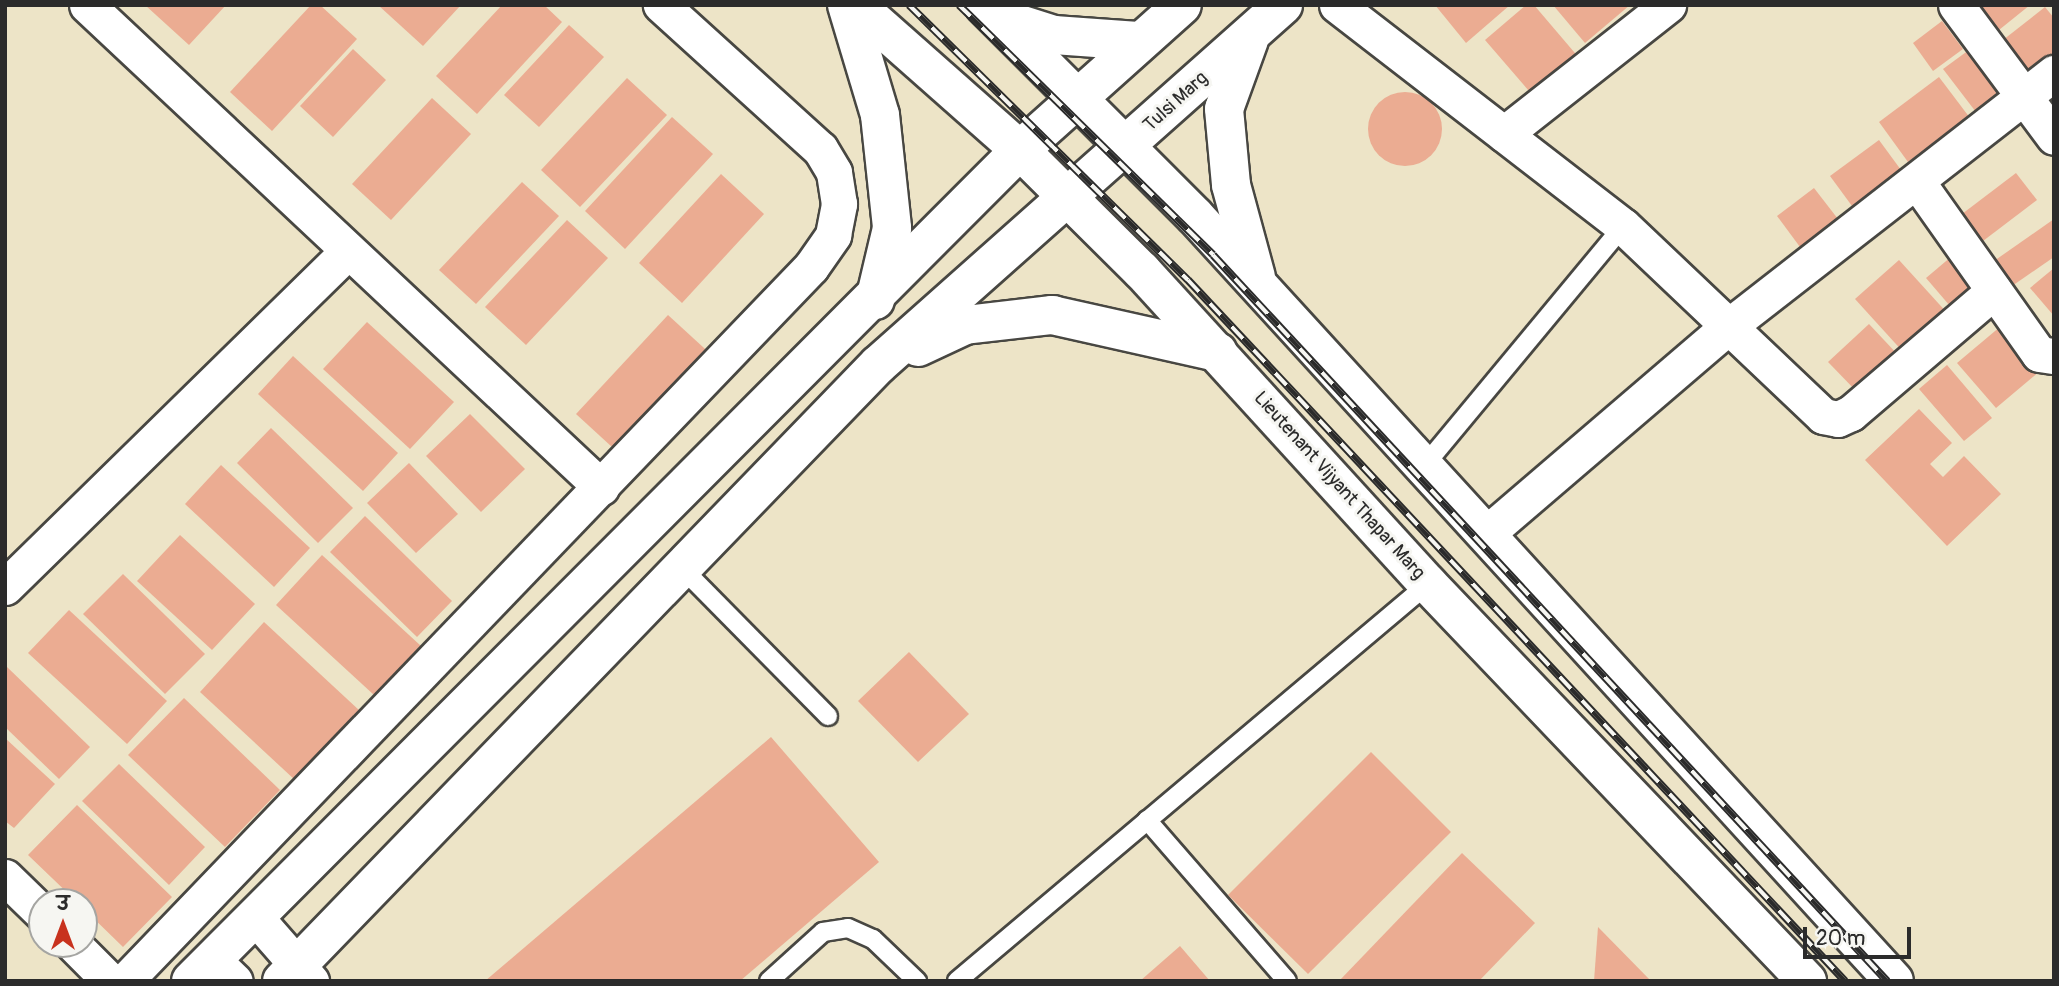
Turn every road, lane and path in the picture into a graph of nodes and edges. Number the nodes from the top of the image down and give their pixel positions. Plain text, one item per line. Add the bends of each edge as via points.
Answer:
1 (87, 5) edge
2 (661, 5) edge
3 (847, 5) edge
4 (856, 5) edge
5 (1182, 5) edge
6 (1283, 5) edge
7 (1337, 5) edge
8 (1668, 5) edge
9 (1956, 5) edge
10 (993, 12) edge
11 (1251, 35) junction
12 (1138, 41) junction
13 (2054, 73) edge
14 (1077, 98) junction
15 (2021, 98) junction
16 (1504, 134) junction
17 (2054, 137) edge
18 (1126, 148) junction
19 (1020, 150) junction
20 (1918, 183) junction
21 (1068, 198) junction
22 (1623, 226) junction
23 (347, 252) junction
24 (1258, 285) junction
25 (1994, 291) junction
26 (875, 300) junction
27 (1729, 326) junction
28 (1218, 352) junction
29 (2054, 356) edge
30 (878, 365) junction
31 (1423, 466) junction
32 (601, 487) junction
33 (1486, 534) junction
34 (682, 568) junction
35 (1428, 584) junction
36 (5, 587) edge
37 (828, 716) dead end
38 (1147, 820) junction
39 (5, 877) edge
40 (28, 899) edge
41 (256, 918) junction
42 (87, 958) edge
43 (213, 974) edge
44 (297, 975) edge
45 (110, 981) edge
46 (124, 981) edge
47 (769, 981) edge
48 (917, 981) edge
49 (957, 981) edge
50 (1287, 981) edge
51 (1807, 981) edge
52 (1894, 981) edge

1 - 23 street
2 - 32 street via 820,149 834,172 839,204 833,235 811,267
3 - 26 main road via 880,115 892,228
4 - 19 main road, Lieutenant Vijyant Thapar Marg
5 - 12 main road
6 - 11 main road, Tulsi Marg
7 - 16 street
8 - 16 street
9 - 15 street
10 - 12 main road via 1054,36
10 - 14 main road
11 - 18 main road, Tulsi Marg
11 - 24 main road via 1224,109 1231,185
12 - 14 main road
13 - 15 street
14 - 18 main road
14 - 19 main road
15 - 17 street
15 - 20 street
16 - 22 street
18 - 21 main road, Tulsi Marg
18 - 24 main road
19 - 21 main road, Lieutenant Vijyant Thapar Marg
19 - 26 main road
20 - 25 street
20 - 27 street
21 - 28 main road, Lieutenant Vijyant Thapar Marg
21 - 30 main road, Tulsi Marg
22 - 27 street
22 - 31 lane
23 - 32 street
23 - 36 street
24 - 31 main road
25 - 27 street via 1851,413 1838,419 1823,416
25 - 29 street via 2039,354
26 - 41 main road
27 - 33 street
28 - 30 main road via 1052,314 965,325
28 - 35 main road, Lieutenant Vijyant Thapar Marg
30 - 34 main road, Tulsi Marg
31 - 33 main road
32 - 46 street
33 - 52 main road
34 - 37 lane
34 - 44 main road, Tulsi Marg
35 - 38 lane
35 - 51 main road, Lieutenant Vijyant Thapar Marg
38 - 49 lane
38 - 50 lane
39 - 40 street
41 - 43 main road
41 - 44 street
42 - 45 street
47 - 48 lane via 823,932 848,928 873,939

